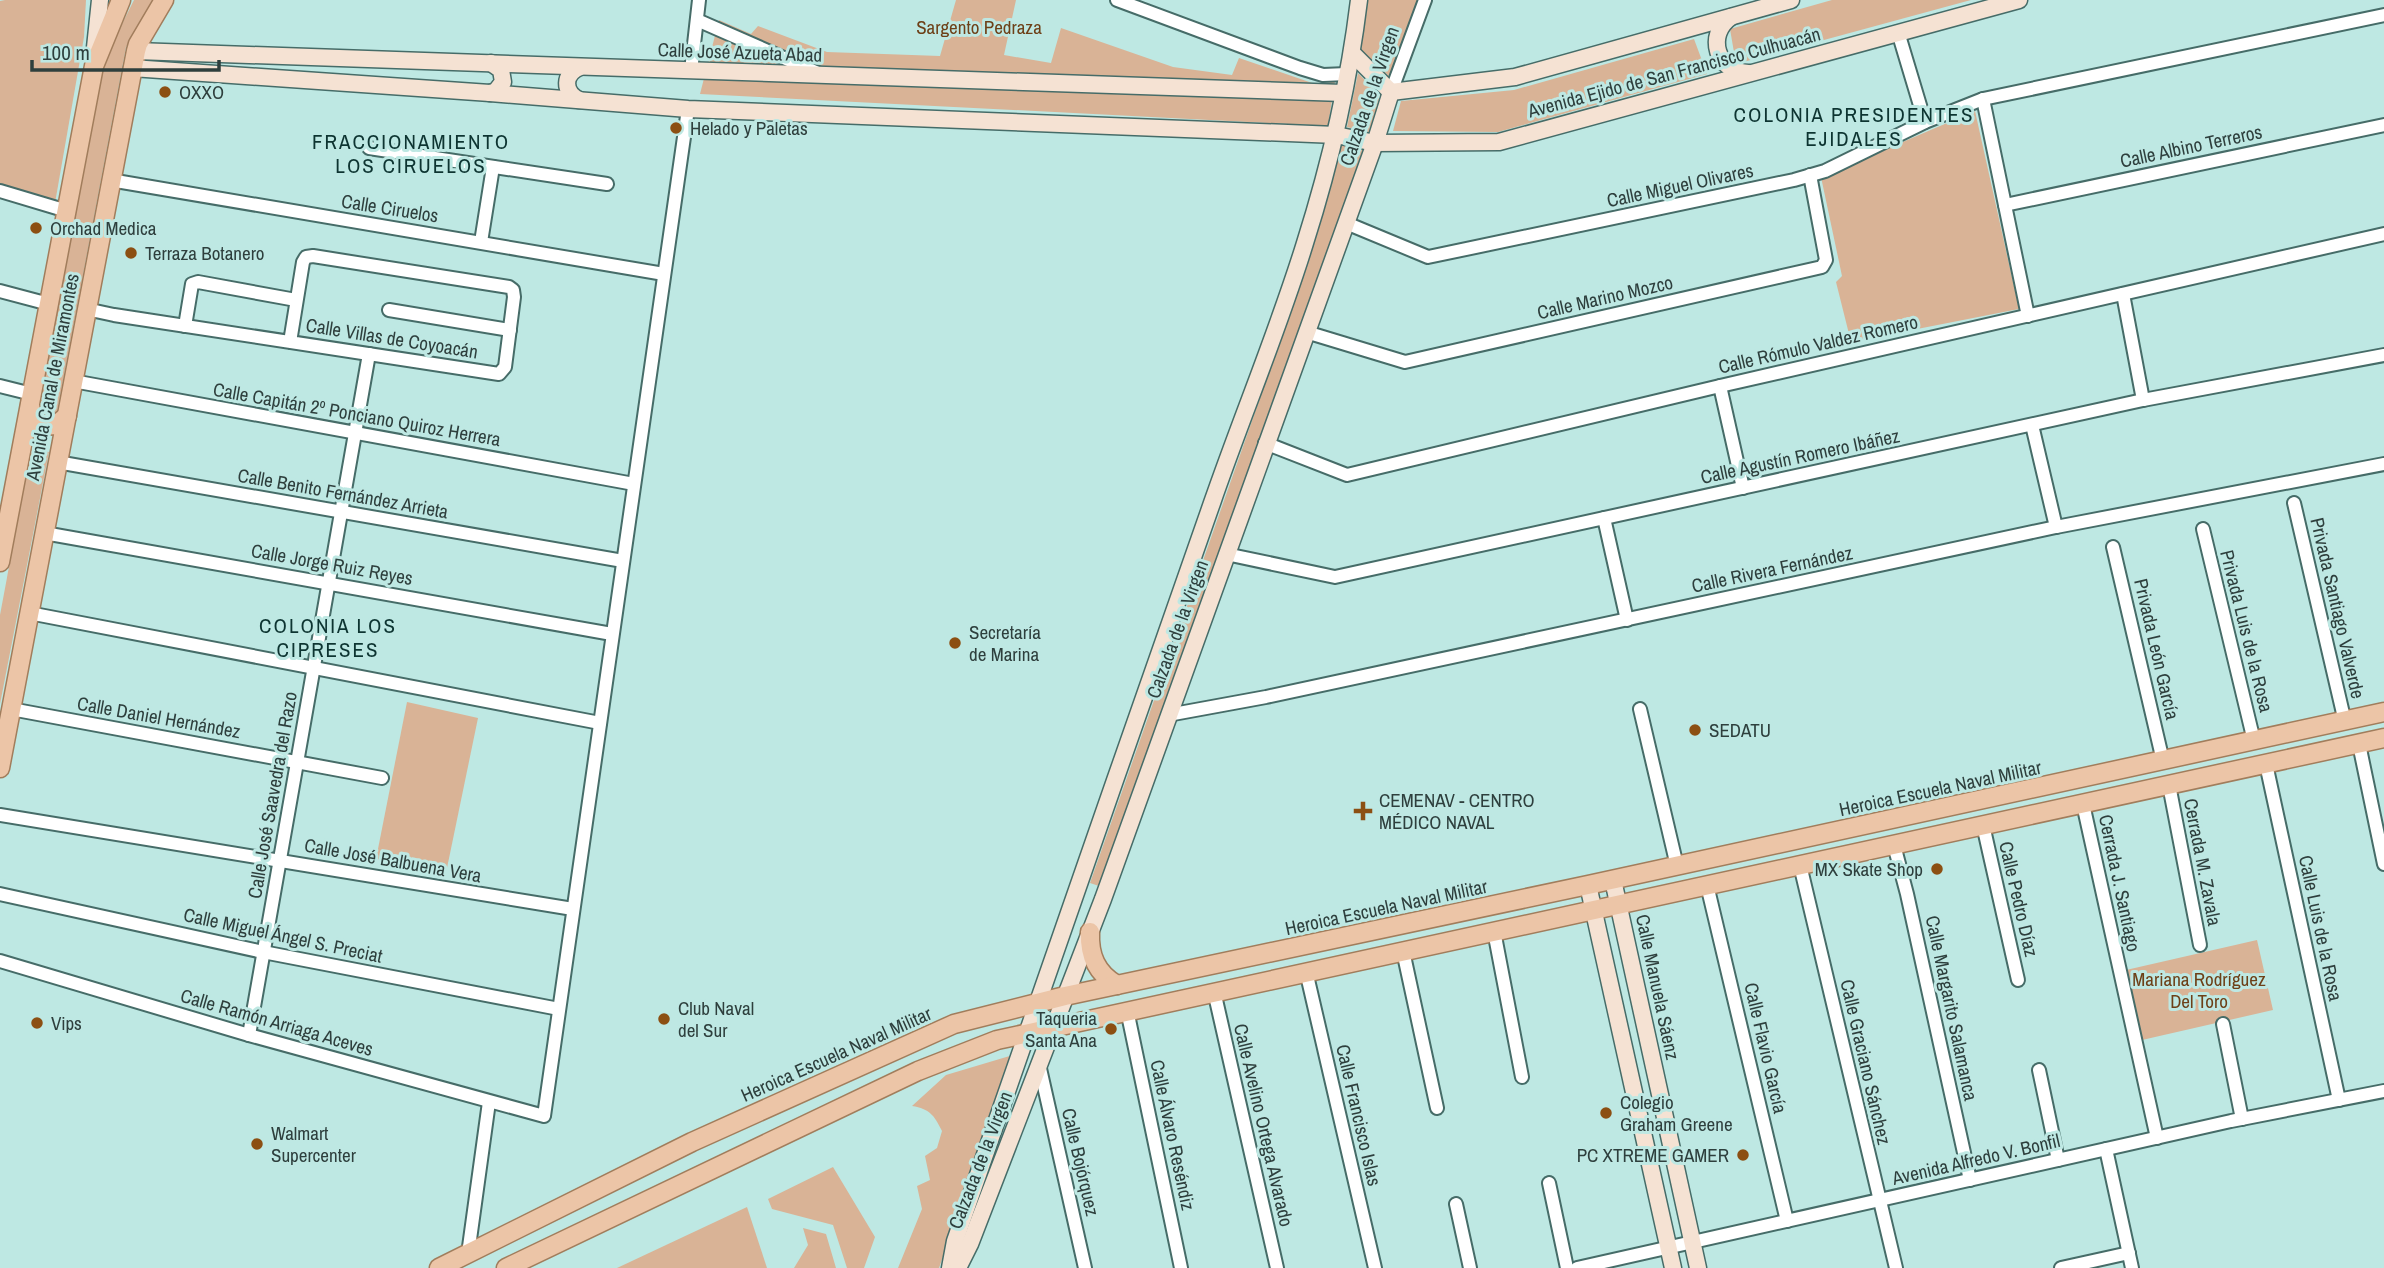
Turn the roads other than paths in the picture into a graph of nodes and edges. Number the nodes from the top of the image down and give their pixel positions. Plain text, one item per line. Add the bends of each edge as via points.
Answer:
1 (100, 0) edge
2 (121, 0) edge
3 (164, 0) edge
4 (699, 0) edge
5 (1116, 0) edge
6 (1359, 0) edge
7 (1425, 0) edge
8 (1791, 0) edge
9 (2019, 0) edge
10 (1740, 13) junction
11 (2384, 15) edge
12 (697, 20) junction
13 (1898, 32) junction
14 (1352, 53) junction
15 (134, 60) junction
16 (491, 63) junction
17 (94, 66) junction
18 (580, 67) junction
19 (691, 71) junction
20 (1757, 71) junction
21 (1347, 74) junction
22 (825, 76) junction
23 (1391, 92) junction
24 (490, 93) junction
25 (1343, 93) junction
26 (1983, 99) junction
27 (579, 100) junction
28 (688, 109) junction
29 (1925, 122) junction
30 (2384, 125) edge
31 (1336, 135) junction
32 (1375, 143) junction
33 (369, 148) dead end
34 (493, 167) junction
35 (1810, 175) junction
36 (110, 180) junction
37 (607, 184) dead end
38 (0, 191) edge
39 (2005, 205) junction
40 (67, 211) junction
41 (1346, 223) junction
42 (2384, 234) edge
43 (481, 242) junction
44 (664, 274) junction
45 (0, 291) edge
46 (2123, 294) junction
47 (296, 300) junction
48 (49, 304) junction
49 (86, 309) junction
50 (388, 310) dead end
51 (2028, 316) junction
52 (185, 326) junction
53 (510, 330) junction
54 (1306, 332) junction
55 (290, 342) junction
56 (369, 354) junction
57 (2384, 355) edge
58 (73, 380) junction
59 (0, 386) edge
60 (1720, 386) junction
61 (31, 400) junction
62 (2143, 400) junction
63 (66, 416) junction
64 (2032, 425) junction
65 (355, 434) junction
66 (1265, 443) junction
67 (22, 445) junction
68 (59, 456) junction
69 (2384, 464) edge
70 (634, 484) junction
71 (1744, 488) junction
72 (6, 494) edge
73 (2294, 503) dead end
74 (341, 512) junction
75 (1604, 519) junction
76 (2056, 527) junction
77 (2203, 529) dead end
78 (44, 533) junction
79 (2113, 547) dead end
80 (1226, 554) junction
81 (623, 561) junction
82 (0, 562) edge
83 (328, 583) junction
84 (29, 613) junction
85 (1626, 620) junction
86 (612, 634) junction
87 (314, 667) junction
88 (11, 709) junction
89 (1640, 709) dead end
90 (2384, 712) edge
91 (1168, 715) junction
92 (2345, 722) junction
93 (600, 723) junction
94 (2384, 738) edge
95 (2254, 741) junction
96 (2359, 744) junction
97 (2163, 761) junction
98 (297, 762) junction
99 (2266, 764) junction
100 (0, 768) edge
101 (382, 778) dead end
102 (2169, 785) junction
103 (2083, 804) junction
104 (0, 815) edge
105 (1983, 825) junction
106 (1894, 845) junction
107 (280, 860) junction
108 (2384, 864) edge
109 (1800, 865) junction
110 (1677, 866) junction
111 (1613, 880) junction
112 (1588, 885) junction
113 (1707, 885) junction
114 (0, 894) edge
115 (1618, 904) junction
116 (573, 909) junction
117 (1594, 910) junction
118 (1494, 931) junction
119 (1090, 932) junction
120 (2200, 945) dead end
121 (1403, 951) junction
122 (263, 952) junction
123 (0, 961) edge
124 (1306, 971) junction
125 (2018, 980) dead end
126 (1117, 985) junction
127 (1214, 991) junction
128 (1065, 996) junction
129 (1037, 1004) junction
130 (559, 1009) junction
131 (1127, 1010) junction
132 (2223, 1024) dead end
133 (1054, 1026) junction
134 (1026, 1033) junction
135 (249, 1035) junction
136 (1039, 1063) junction
137 (2039, 1070) dead end
138 (1522, 1077) dead end
139 (2384, 1091) edge
140 (2339, 1100) junction
141 (489, 1102) junction
142 (1437, 1108) dead end
143 (2242, 1119) junction
144 (2157, 1138) junction
145 (692, 1142) junction
146 (2106, 1149) junction
147 (2057, 1160) junction
148 (707, 1171) junction
149 (1970, 1180) junction
150 (1549, 1183) dead end
151 (1879, 1200) junction
152 (1456, 1204) dead end
153 (1787, 1221) junction
154 (1693, 1242) junction
155 (1668, 1248) junction
156 (2129, 1253) junction
157 (468, 1254) junction
158 (439, 1268) edge
159 (506, 1268) edge
160 (950, 1268) edge
161 (958, 1268) edge
162 (1085, 1268) edge
163 (1181, 1268) edge
164 (1277, 1268) edge
165 (1375, 1268) edge
166 (1470, 1268) edge
167 (1567, 1268) edge
168 (1577, 1268) edge
169 (1672, 1268) edge
170 (1699, 1268) edge
171 (1896, 1268) edge
172 (2061, 1268) edge
173 (2132, 1268) edge

1 - 17 street
2 - 17 main road, Avenida Canal de Miramontes
3 - 15 main road, Avenida Canal de Miramontes via 138,44
4 - 12 street
5 - 21 street via 1300,68 1323,75
6 - 14 street, Calzada de la Virgen
7 - 23 street, Calzada de la Virgen
8 - 10 street, Avenida Ejido de San Francisco Culhuacán
9 - 13 street, Avenida Ejido de San Francisco Culhuacán
10 - 20 street via 1723,24 1717,50 1732,69
10 - 23 street, Avenida Ejido de San Francisco Culhuacán via 1515,77
11 - 26 street, Calle Miguel Olivares
12 - 19 street
12 - 22 street
13 - 20 street, Avenida Ejido de San Francisco Culhuacán
13 - 29 street
14 - 21 street, Calzada de la Virgen
14 - 23 street
15 - 16 street, Calle José Azueta Abad
15 - 24 street
15 - 36 main road, Avenida Canal de Miramontes
16 - 18 street, Calle José Azueta Abad
16 - 24 street via 501,70 503,82
17 - 40 main road, Avenida Canal de Miramontes
18 - 19 street, Calle José Azueta Abad
18 - 27 street via 566,83 572,97
19 - 22 street, Calle José Azueta Abad
20 - 32 street, Avenida Ejido de San Francisco Culhuacán via 1499,142
21 - 25 street, Calzada de la Virgen
22 - 25 street, Calle José Azueta Abad
23 - 32 street, Calzada de la Virgen
24 - 27 street
25 - 31 street, Calzada de la Virgen
26 - 29 street, Calle Miguel Olivares
26 - 39 street
27 - 28 street
28 - 31 street
28 - 44 street
29 - 35 street, Calle Miguel Olivares
30 - 39 street, Calle Albino Terreros
31 - 32 street, Avenida Ejido de San Francisco Culhuacán
31 - 129 street, Calzada de la Virgen via 1305,244
32 - 41 street, Calzada de la Virgen
33 - 34 street
34 - 37 street
34 - 43 street
35 - 41 street, Calle Miguel Olivares via 1428,257
35 - 54 street, Calle Marino Mozco via 1826,260 1822,267 1405,362
36 - 43 street, Calle Ciruelos
36 - 49 main road, Avenida Canal de Miramontes
38 - 40 street
39 - 51 street
40 - 48 main road, Avenida Canal de Miramontes
41 - 54 street, Calzada de la Virgen
42 - 46 street, Calle Rómulo Valdez Romero
43 - 44 street, Calle Ciruelos
44 - 70 street
45 - 48 street
46 - 51 street, Calle Rómulo Valdez Romero
46 - 62 street
47 - 52 street, Calle Villas de Coyoacán via 198,282 192,284
47 - 53 street, Calle Villas de Coyoacán via 303,261 313,256 509,288 514,297
47 - 55 street
48 - 61 main road, Avenida Canal de Miramontes
49 - 52 street, Calle Villas de Coyoacán
49 - 58 main road, Avenida Canal de Miramontes
50 - 53 street
51 - 60 street, Calle Rómulo Valdez Romero
52 - 55 street, Calle Villas de Coyoacán
53 - 56 street, Calle Villas de Coyoacán via 505,367 499,374
54 - 66 street, Calzada de la Virgen
55 - 56 street, Calle Villas de Coyoacán
56 - 65 street, Calle José Saavedra del Razo
57 - 62 street, Calle Agustín Romero Ibáñez
58 - 63 main road, Avenida Canal de Miramontes
58 - 65 street, Calle Capitán 2º Ponciano Quiroz Herrera
59 - 61 street
60 - 66 street, Calle Rómulo Valdez Romero via 1348,475
60 - 71 street
61 - 63 main road via 32,418 43,426 56,425
61 - 67 main road, Avenida Canal de Miramontes
62 - 64 street, Calle Agustín Romero Ibáñez
63 - 68 main road, Avenida Canal de Miramontes
64 - 71 street, Calle Agustín Romero Ibáñez
64 - 76 street
65 - 70 street, Calle Capitán 2º Ponciano Quiroz Herrera
65 - 74 street, Calle José Saavedra del Razo
66 - 80 street, Calzada de la Virgen
67 - 68 main road via 30,436 43,434 54,440
67 - 72 main road, Avenida Canal de Miramontes
68 - 74 street, Calle Benito Fernández Arrieta
68 - 78 main road, Avenida Canal de Miramontes
69 - 76 street, Calle Rivera Fernández
70 - 81 street
71 - 75 street, Calle Agustín Romero Ibáñez
72 - 82 main road, Avenida Canal de Miramontes
73 - 92 street, Privada Santiago Valverde
74 - 81 street, Calle Benito Fernández Arrieta
74 - 83 street, Calle José Saavedra del Razo
75 - 80 street, Calle Agustín Romero Ibáñez via 1335,578
75 - 85 street
76 - 85 street, Calle Rivera Fernández
77 - 95 street, Privada Luis de la Rosa
78 - 83 street, Calle Jorge Ruiz Reyes
78 - 84 main road, Avenida Canal de Miramontes
79 - 97 street, Privada León García
80 - 91 street, Calzada de la Virgen
81 - 86 street
83 - 86 street, Calle Jorge Ruiz Reyes
83 - 87 street, Calle José Saavedra del Razo
84 - 87 street
84 - 88 main road, Avenida Canal de Miramontes
85 - 91 street, Calle Rivera Fernández
86 - 93 street
87 - 93 street
87 - 98 street, Calle José Saavedra del Razo
88 - 98 street, Calle Daniel Hernández
88 - 100 main road, Avenida Canal de Miramontes
89 - 110 street
90 - 92 main road, Heroica Escuela Naval Militar
91 - 119 street, Calzada de la Virgen
92 - 95 main road, Heroica Escuela Naval Militar
93 - 116 street
94 - 96 main road
95 - 97 main road, Heroica Escuela Naval Militar
96 - 99 main road
96 - 108 street
97 - 110 main road, Heroica Escuela Naval Militar
98 - 101 street, Calle Daniel Hernández
98 - 107 street, Calle José Saavedra del Razo
99 - 102 main road
99 - 140 street, Calle Luis de la Rosa
102 - 103 main road
102 - 120 street, Cerrada M. Zavala
103 - 105 main road
103 - 144 street, Cerrada J. Santiago
104 - 107 street, Calle José Balbuena Vera
105 - 106 main road
105 - 125 street, Calle Pedro Díaz
106 - 109 main road
106 - 149 street, Calle Margarito Salamanca
107 - 116 street, Calle José Balbuena Vera
107 - 122 street, Calle José Saavedra del Razo
109 - 113 main road
109 - 151 street, Calle Graciano Sánchez
110 - 111 main road, Heroica Escuela Naval Militar
111 - 112 main road, Heroica Escuela Naval Militar
111 - 115 street, Calle Manuela Sáenz
112 - 117 street
112 - 126 main road, Heroica Escuela Naval Militar
113 - 115 main road
113 - 153 street, Calle Flavio García
114 - 122 street, Calle Miguel Ángel S. Preciat
115 - 117 main road
115 - 154 street, Calle Manuela Sáenz
116 - 130 street
117 - 118 main road
117 - 155 street
118 - 121 main road
118 - 138 street
119 - 126 main road via 1096,965
119 - 128 street, Calzada de la Virgen
121 - 124 main road
121 - 142 street
122 - 130 street, Calle Miguel Ángel S. Preciat
122 - 135 street, Calle José Saavedra del Razo
123 - 135 street, Calle Ramón Arriaga Aceves
124 - 127 main road
124 - 165 street, Calle Francisco Islas
126 - 128 main road, Heroica Escuela Naval Militar
127 - 131 main road
127 - 164 street, Calle Avelino Ortega Alvarado
128 - 129 main road, Heroica Escuela Naval Militar
128 - 133 street, Calzada de la Virgen
129 - 134 street, Calzada de la Virgen
129 - 145 main road, Heroica Escuela Naval Militar via 954,1024
130 - 141 street, Calle Ramón Arriaga Aceves via 544,1116
131 - 133 main road
131 - 163 street, Calle Álvaro Reséndiz
132 - 143 street
133 - 134 main road
133 - 136 street, Calzada de la Virgen
134 - 148 main road via 918,1070
134 - 160 street, Calzada de la Virgen via 955,1241
135 - 141 street, Calle Ramón Arriaga Aceves
136 - 161 street, Calzada de la Virgen
136 - 162 street, Calle Bojórquez
137 - 147 street
139 - 140 street, Avenida Alfredo V. Bonfil
140 - 143 street, Avenida Alfredo V. Bonfil
141 - 157 street
143 - 144 street, Avenida Alfredo V. Bonfil
144 - 146 street, Avenida Alfredo V. Bonfil
145 - 148 main road
145 - 157 main road, Heroica Escuela Naval Militar
146 - 147 street, Avenida Alfredo V. Bonfil
146 - 156 street
147 - 149 street, Avenida Alfredo V. Bonfil
148 - 159 main road
149 - 151 street, Avenida Alfredo V. Bonfil
150 - 167 street
151 - 153 street, Avenida Alfredo V. Bonfil
151 - 171 street, Calle Graciano Sánchez
152 - 166 street
153 - 154 street, Avenida Alfredo V. Bonfil
154 - 155 street, Avenida Alfredo V. Bonfil
154 - 170 street, Calle Manuela Sáenz
155 - 168 street, Avenida Alfredo V. Bonfil
155 - 169 street
156 - 172 street
156 - 173 street
157 - 158 main road, Heroica Escuela Naval Militar

